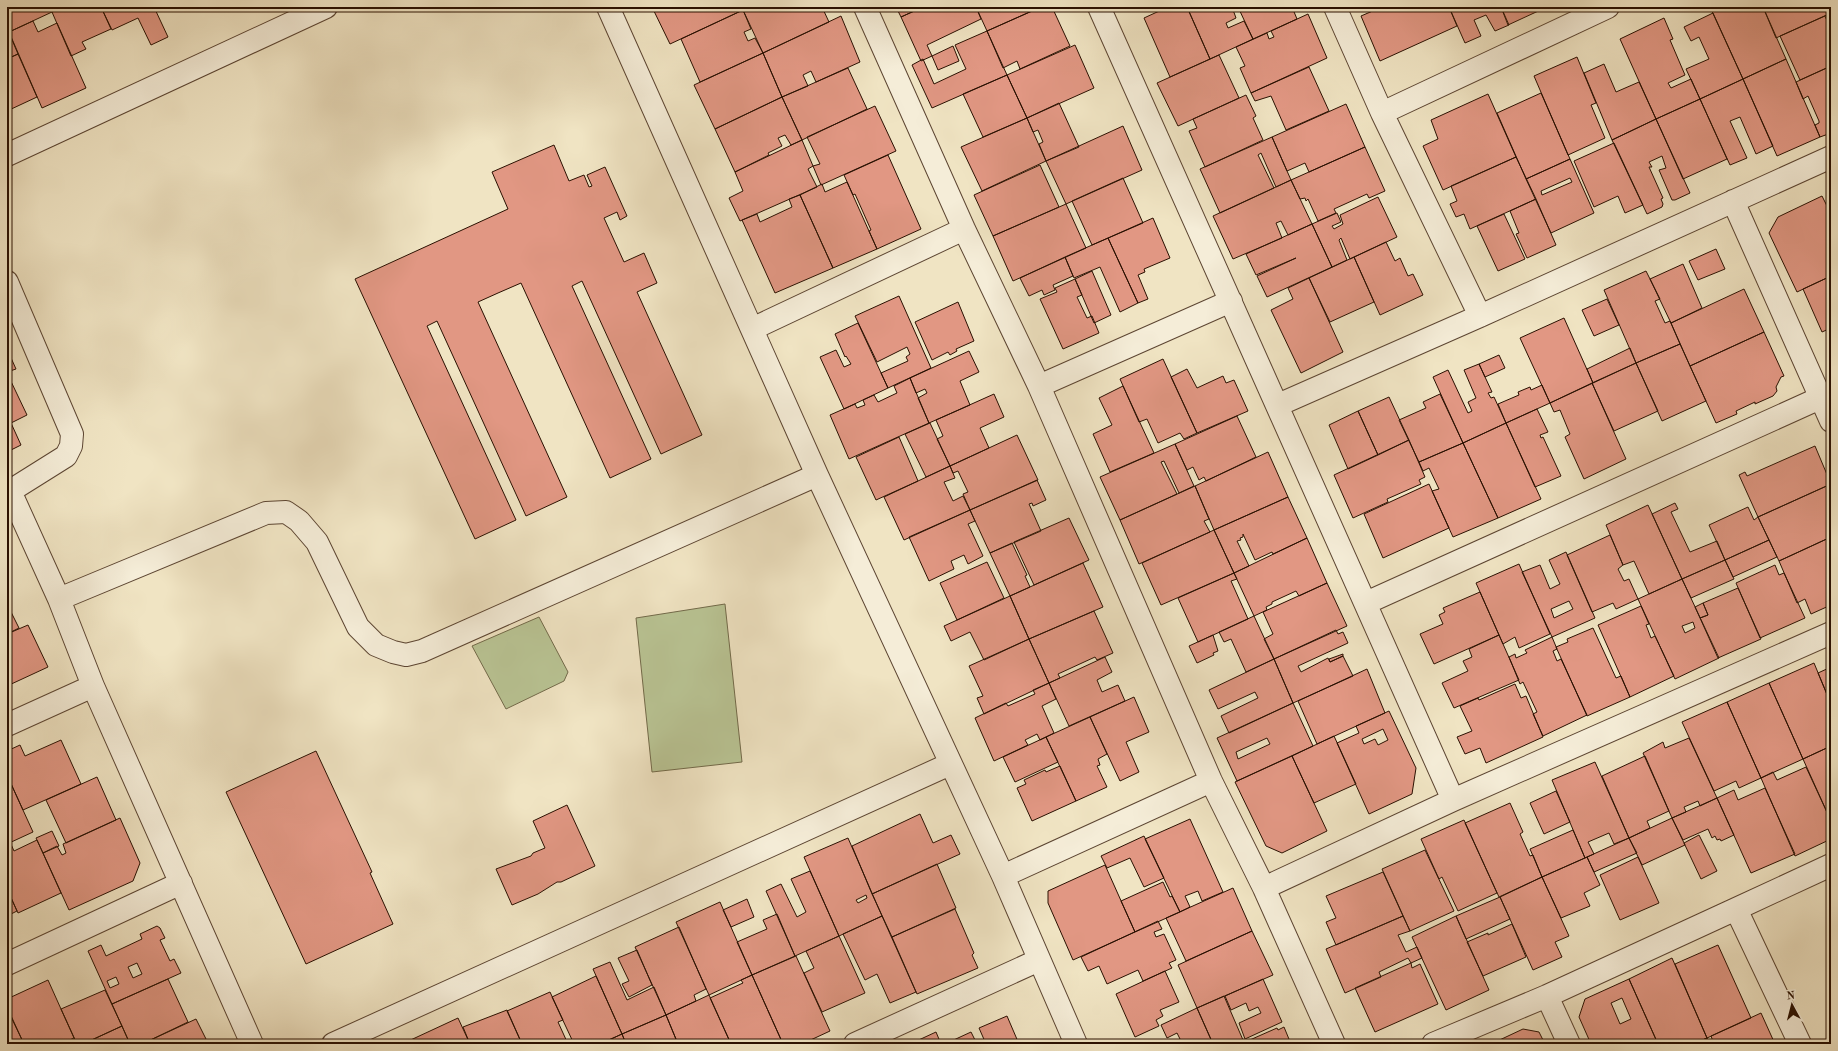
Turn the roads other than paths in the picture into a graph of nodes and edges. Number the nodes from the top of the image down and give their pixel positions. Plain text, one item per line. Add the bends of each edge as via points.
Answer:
1 (326, 7) edge
2 (608, 7) edge
3 (865, 7) edge
4 (1098, 7) edge
5 (1335, 7) edge
6 (1608, 7) edge
7 (1382, 113) junction
8 (7, 155) edge
9 (1831, 157) edge
10 (1733, 201) junction
11 (964, 229) junction
12 (7, 282) edge
13 (1231, 301) junction
14 (1480, 316) junction
15 (752, 329) junction
16 (1039, 386) junction
17 (1820, 398) junction
18 (1278, 405) junction
19 (1831, 421) edge
20 (817, 475) junction
21 (9, 492) edge
22 (59, 599) junction
23 (1366, 603) junction
24 (1831, 633) edge
25 (93, 686) junction
26 (7, 725) edge
27 (950, 764) junction
28 (1211, 781) junction
29 (1453, 800) junction
30 (1831, 865) edge
31 (1003, 876) junction
32 (181, 883) junction
33 (1264, 888) junction
34 (1736, 909) junction
35 (1039, 960) junction
36 (7, 964) edge
37 (1547, 996) junction
38 (345, 1042) edge
39 (252, 1044) edge
40 (855, 1044) edge
41 (1076, 1044) edge
42 (1334, 1044) edge
43 (1434, 1044) edge
44 (1569, 1044) edge
45 (1800, 1044) edge

1 - 8 street
2 - 15 street
3 - 11 street
4 - 13 street
5 - 7 street
6 - 7 street
7 - 14 street
9 - 10 street
10 - 14 street
10 - 17 street
11 - 15 street
11 - 16 street
12 - 21 street via 72,434 71,446 66,456
13 - 16 street
13 - 18 street
14 - 18 street
15 - 20 street
16 - 28 street
17 - 19 street
17 - 23 street
18 - 23 street
20 - 22 street via 422,651 406,655 376,645 358,627 317,542 299,521 286,512 266,513
20 - 27 street
21 - 22 street
22 - 25 street
23 - 29 street
24 - 29 street
25 - 26 street
25 - 32 street
27 - 31 street
27 - 38 street
28 - 31 street
28 - 33 street
29 - 33 street
30 - 34 street
31 - 35 street
32 - 36 street
32 - 39 street
33 - 42 street
34 - 37 street
34 - 45 street
35 - 40 street
35 - 41 street
37 - 43 street
37 - 44 street

